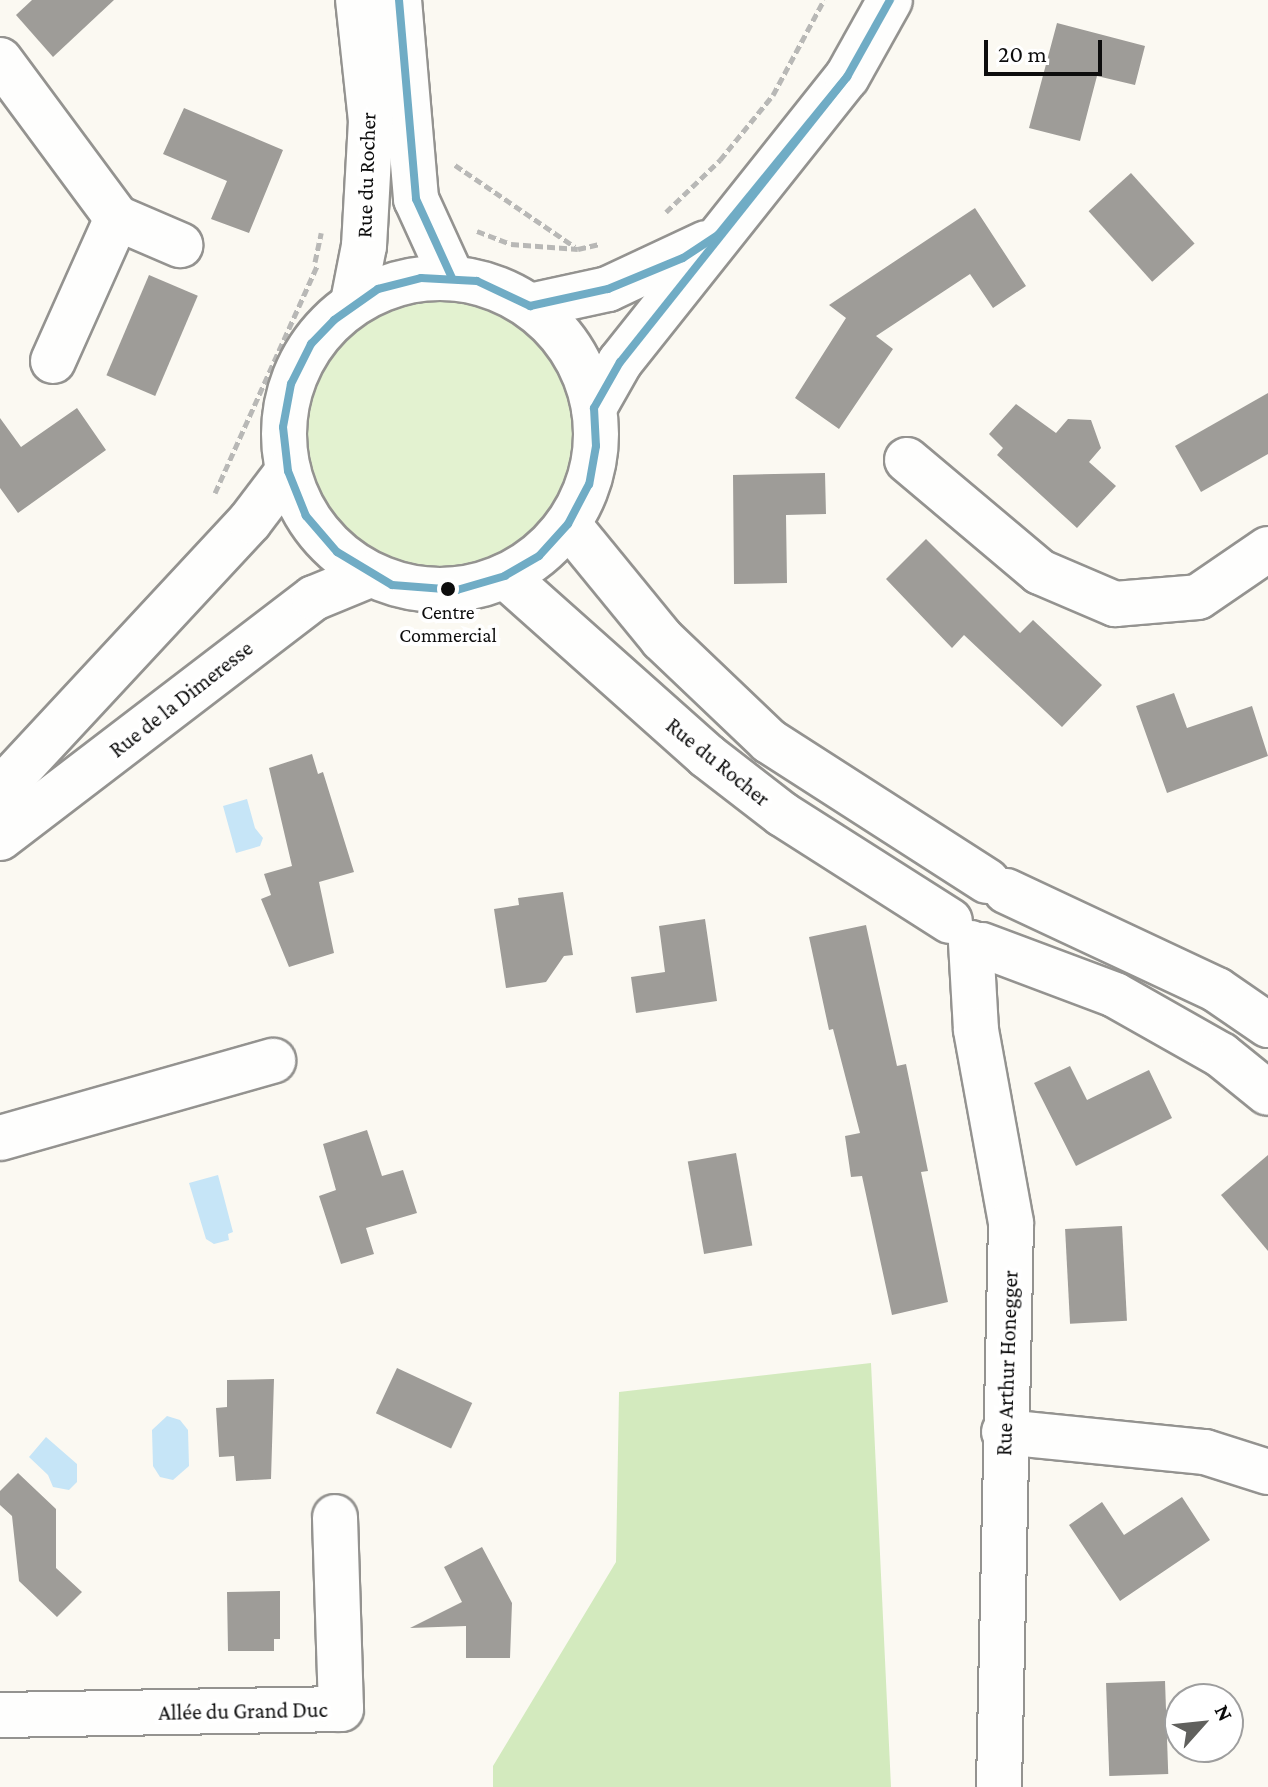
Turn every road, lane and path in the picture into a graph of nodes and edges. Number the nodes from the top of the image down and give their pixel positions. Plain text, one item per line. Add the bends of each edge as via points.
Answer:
1 (358, 0) edge
2 (399, 0) edge
3 (824, 0) edge
4 (890, 0) edge
5 (0, 60) edge
6 (447, 159) dead end
7 (117, 218) junction
8 (652, 220) dead end
9 (427, 233) junction
10 (718, 235) junction
11 (605, 242) dead end
12 (180, 245) dead end
13 (364, 246) junction
14 (578, 249) junction
15 (452, 278) junction
16 (585, 295) junction
17 (353, 302) junction
18 (530, 306) junction
19 (53, 361) dead end
20 (594, 408) junction
21 (907, 460) dead end
22 (288, 471) junction
23 (209, 506) dead end
24 (568, 524) junction
25 (1268, 549) edge
26 (370, 575) junction
27 (505, 576) junction
28 (0, 790) edge
29 (0, 838) edge
30 (997, 886) junction
31 (968, 936) junction
32 (1268, 1025) edge
33 (273, 1061) dead end
34 (1268, 1093) edge
35 (0, 1138) edge
36 (1004, 1432) junction
37 (1268, 1472) edge
38 (335, 1517) dead end
39 (0, 1715) edge
40 (999, 1787) edge

1 - 13 street, Rue du Rocher via 371,121
2 - 9 street, Rue du Rocher via 416,199
3 - 8 path via 773,95 720,160
4 - 10 street via 847,77
5 - 7 street
6 - 14 path
7 - 12 street
7 - 19 street
9 - 14 path via 471,229 511,244
9 - 15 street, Rue du Rocher
10 - 16 street via 683,258
10 - 20 street via 620,362
11 - 14 path
13 - 17 street, Rue du Rocher
13 - 23 path via 314,267
14 - 16 path
15 - 17 street via 421,278
15 - 18 street via 477,281
16 - 18 street
17 - 22 street via 311,344 291,384 283,427
18 - 20 street via 560,334 582,369
20 - 24 street via 596,446 589,484
21 - 25 street via 1040,572 1115,604 1198,597
22 - 26 street via 306,516 337,552
22 - 28 street via 250,521
24 - 27 street via 539,556
24 - 30 street via 662,639 769,741
26 - 27 street via 392,585 457,590
26 - 29 street, Rue de la Dimeresse via 303,606
27 - 31 street, Rue du Rocher via 707,756 782,814
30 - 31 street, Rue Arthur Honegger via 958,891
30 - 32 street via 1217,990
31 - 34 street, Rue du Rocher via 1115,995 1221,1055
31 - 36 street, Rue Arthur Honegger via 976,1030 1011,1223
33 - 35 street
36 - 37 street via 1205,1452
36 - 40 street, Rue Arthur Honegger
38 - 39 street, Allée du Grand Duc via 341,1709

